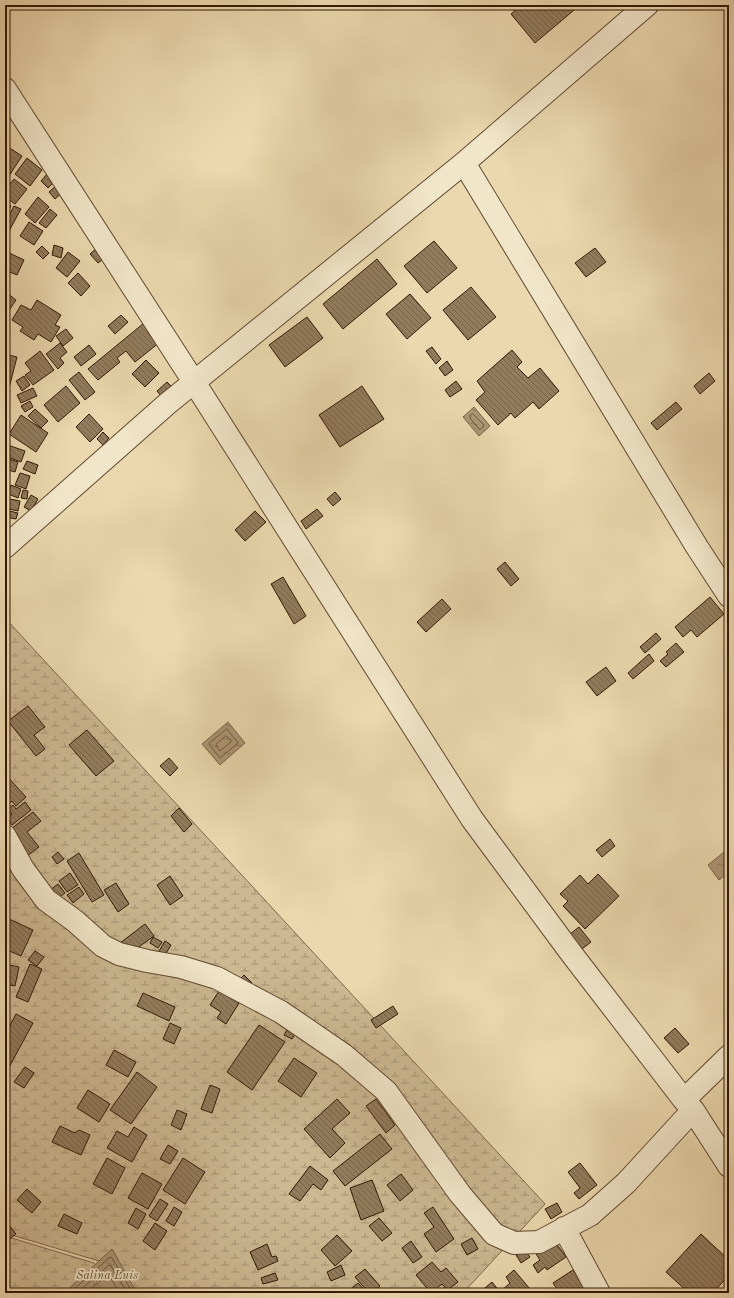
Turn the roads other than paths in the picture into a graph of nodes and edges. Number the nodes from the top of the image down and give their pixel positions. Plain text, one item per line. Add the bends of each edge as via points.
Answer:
1 (648, 5) edge
2 (5, 89) edge
3 (464, 163) junction
4 (194, 382) junction
5 (5, 547) edge
6 (729, 596) edge
7 (5, 836) edge
8 (729, 1056) edge
9 (689, 1105) junction
10 (729, 1166) edge
11 (564, 1228) junction
12 (599, 1293) edge

1 - 3 street
2 - 4 street
3 - 4 street
3 - 6 street
4 - 5 street
4 - 9 street via 472,819 571,953
7 - 11 street via 23,869 46,900 103,946 119,954 218,978 281,1012 344,1055 386,1091 460,1194 494,1234 514,1243 539,1242
8 - 9 street
9 - 10 street
9 - 11 street via 620,1188 590,1215
11 - 12 street

